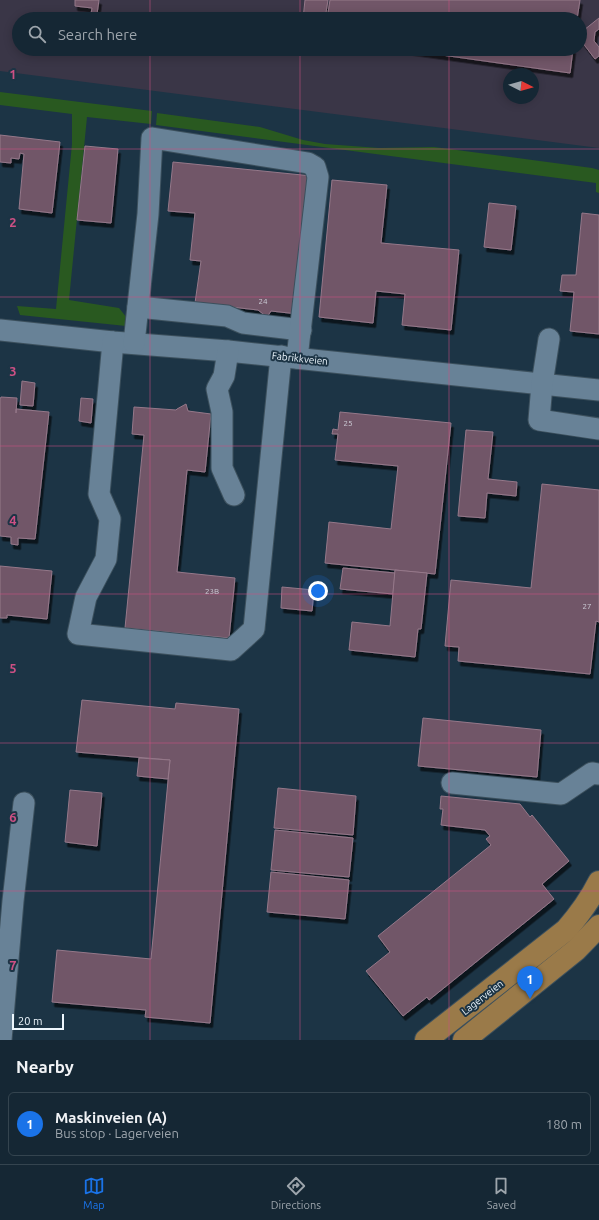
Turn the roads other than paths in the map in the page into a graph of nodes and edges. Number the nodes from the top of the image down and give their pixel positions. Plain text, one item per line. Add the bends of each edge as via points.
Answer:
1 (138, 306) junction
2 (0, 330) edge
3 (301, 330) junction
4 (549, 339) dead end
5 (113, 342) junction
6 (134, 343) junction
7 (228, 351) junction
8 (289, 357) junction
9 (542, 384) junction
10 (599, 390) edge
11 (599, 429) edge
12 (234, 495) dead end
13 (599, 774) edge
14 (452, 783) dead end
15 (24, 803) dead end
16 (599, 882) edge
17 (599, 926) edge
18 (2, 1007) edge
19 (1, 1040) edge
20 (426, 1040) edge
21 (464, 1040) edge

1 - 3 street via 227,316 243,323
1 - 3 street via 148,214 152,138 308,163 315,167 318,177
1 - 6 street
2 - 5 street, Fabrikkveien
3 - 8 street
4 - 9 street
5 - 6 street, Fabrikkveien
5 - 8 street via 99,494 110,518 106,559 86,597 78,634 231,650 254,629
6 - 7 street, Fabrikkveien
7 - 8 street, Fabrikkveien
7 - 12 street via 224,376 217,390 222,412 222,468
8 - 9 street, Fabrikkveien
9 - 10 street, Fabrikkveien
9 - 11 street via 539,420
13 - 14 street via 592,773 561,794
15 - 18 street
16 - 20 main road, Lagerveien via 566,930
17 - 21 main road via 576,950
18 - 19 street

